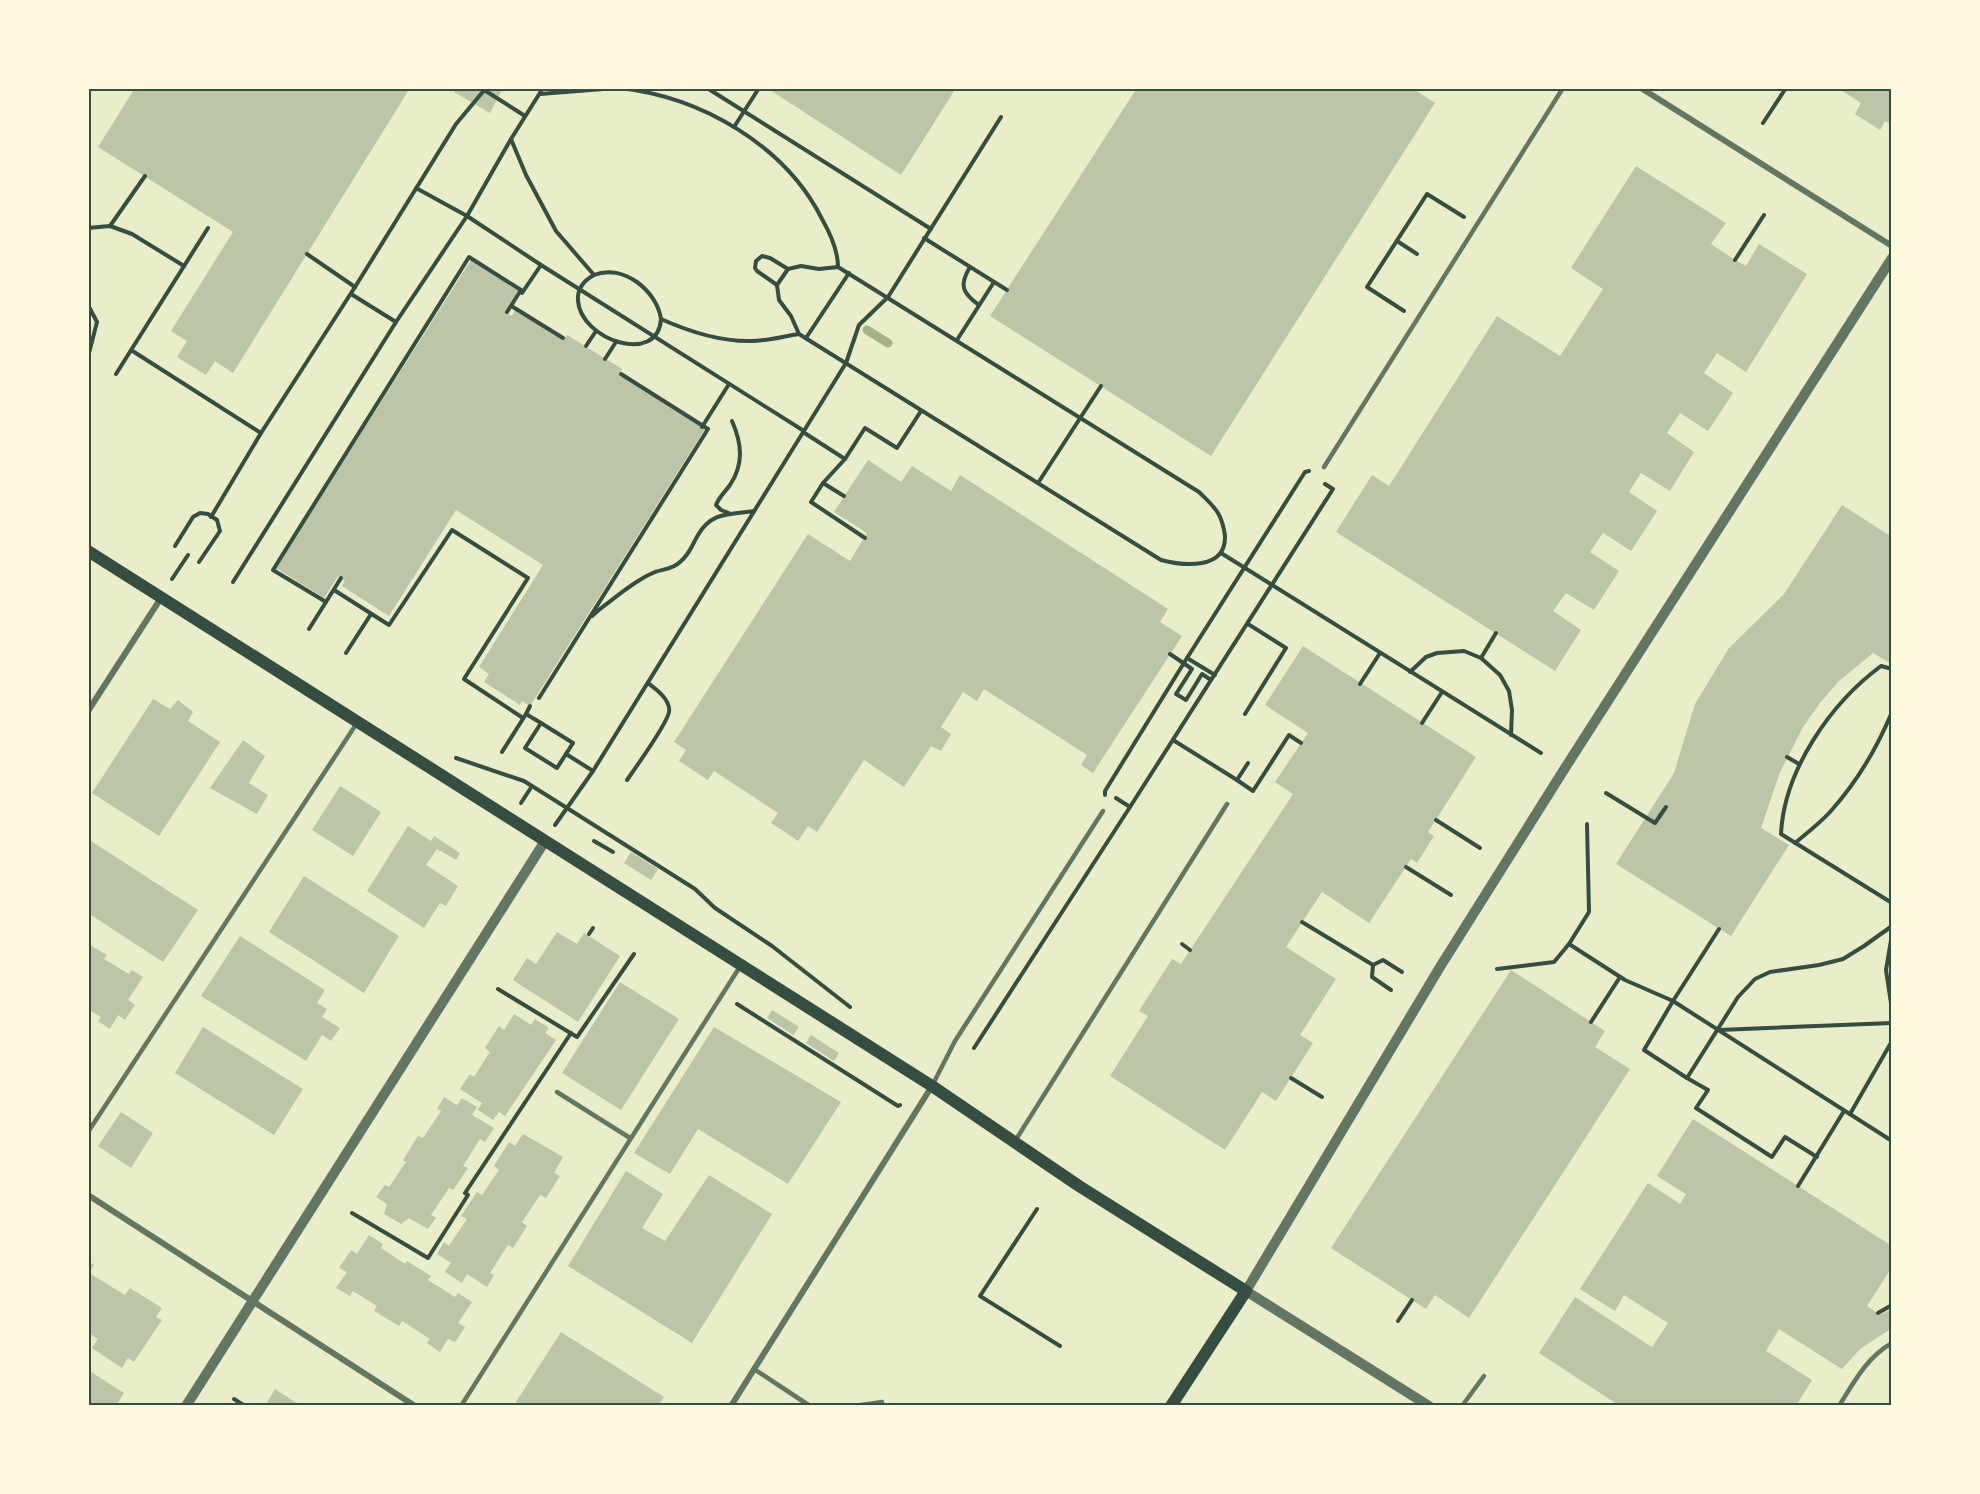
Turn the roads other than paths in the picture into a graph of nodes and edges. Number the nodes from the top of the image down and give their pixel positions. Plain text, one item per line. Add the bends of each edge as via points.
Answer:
1 (1563, 88) edge
2 (1641, 88) edge
3 (1892, 246) edge
4 (1892, 258) edge
5 (1324, 467) road end
6 (88, 551) edge
7 (161, 598) junction
8 (88, 711) edge
9 (358, 722) junction
10 (1227, 804) dead end
11 (1103, 811) road end
12 (545, 841) junction
13 (741, 965) junction
14 (932, 1086) junction
15 (557, 1092) dead end
16 (88, 1132) edge
17 (630, 1138) junction
18 (1014, 1143) junction
19 (88, 1195) edge
20 (1246, 1290) junction
21 (252, 1301) junction
22 (1892, 1343) edge
23 (754, 1369) junction
24 (1484, 1376) dead end
25 (882, 1402) dead end
26 (186, 1406) edge
27 (415, 1406) edge
28 (461, 1406) edge
29 (731, 1406) edge
30 (810, 1406) edge
31 (854, 1406) edge
32 (1172, 1406) edge
33 (1429, 1406) edge
34 (1462, 1406) edge
35 (1839, 1406) edge

1 - 5 lane
2 - 3 street
4 - 20 street via 1564,768
6 - 7 main road
7 - 8 street
7 - 9 main road
9 - 12 main road
9 - 16 lane
10 - 18 lane
11 - 14 lane via 955,1041
12 - 13 main road
12 - 21 street
13 - 14 main road
13 - 17 lane
14 - 18 main road
14 - 23 street
15 - 17 lane
17 - 28 lane
18 - 20 main road
19 - 21 street
20 - 32 main road
20 - 33 street
21 - 26 street
21 - 27 street
22 - 35 lane via 1880,1349 1863,1368
23 - 29 street
23 - 30 lane
24 - 34 lane
25 - 31 lane

